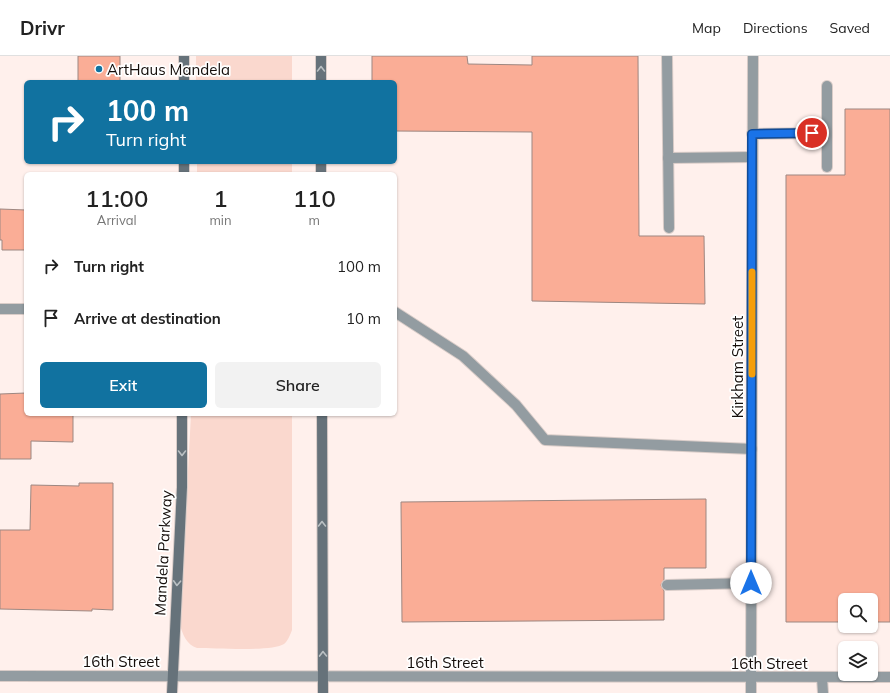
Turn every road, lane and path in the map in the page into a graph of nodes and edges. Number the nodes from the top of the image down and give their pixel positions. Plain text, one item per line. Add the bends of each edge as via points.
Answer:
1 (184, 56) edge
2 (321, 56) edge
3 (667, 56) edge
4 (753, 56) edge
5 (184, 80) edge
6 (321, 80) edge
7 (826, 86) dead end
8 (827, 132) junction
9 (752, 134) junction
10 (752, 157) junction
11 (668, 158) junction
12 (827, 167) dead end
13 (669, 228) dead end
14 (0, 309) edge
15 (24, 309) edge
16 (397, 312) edge
17 (182, 416) edge
18 (322, 416) edge
19 (752, 450) junction
20 (751, 583) junction
21 (667, 585) dead end
22 (0, 676) edge
23 (172, 676) junction
24 (323, 677) junction
25 (890, 677) edge
26 (751, 678) junction
27 (822, 678) junction
28 (172, 693) edge
29 (323, 693) edge
30 (751, 693) edge
31 (822, 693) edge

1 - 5 main road
6 -> 2 main road
3 - 11 street
4 - 9 street, Kirkham Street
7 - 8 street
8 - 9 street
8 - 12 street
9 - 10 street, Kirkham Street
10 - 11 street
10 - 19 street, Kirkham Street
11 - 13 street
14 - 15 street
16 - 19 street via 463,356 516,405 545,440
17 -> 23 main road, Mandela Parkway via 182,487
24 -> 18 main road
19 - 20 street, Kirkham Street
20 - 21 street
20 - 26 street, Kirkham Street
22 - 23 street, 16th Street
23 - 24 street, 16th Street
23 - 28 main road, Mandela Parkway
24 - 26 street, 16th Street
24 - 29 main road
25 - 27 street, 16th Street
26 - 27 street, 16th Street
26 - 30 street, Kirkham Street
27 - 31 street

